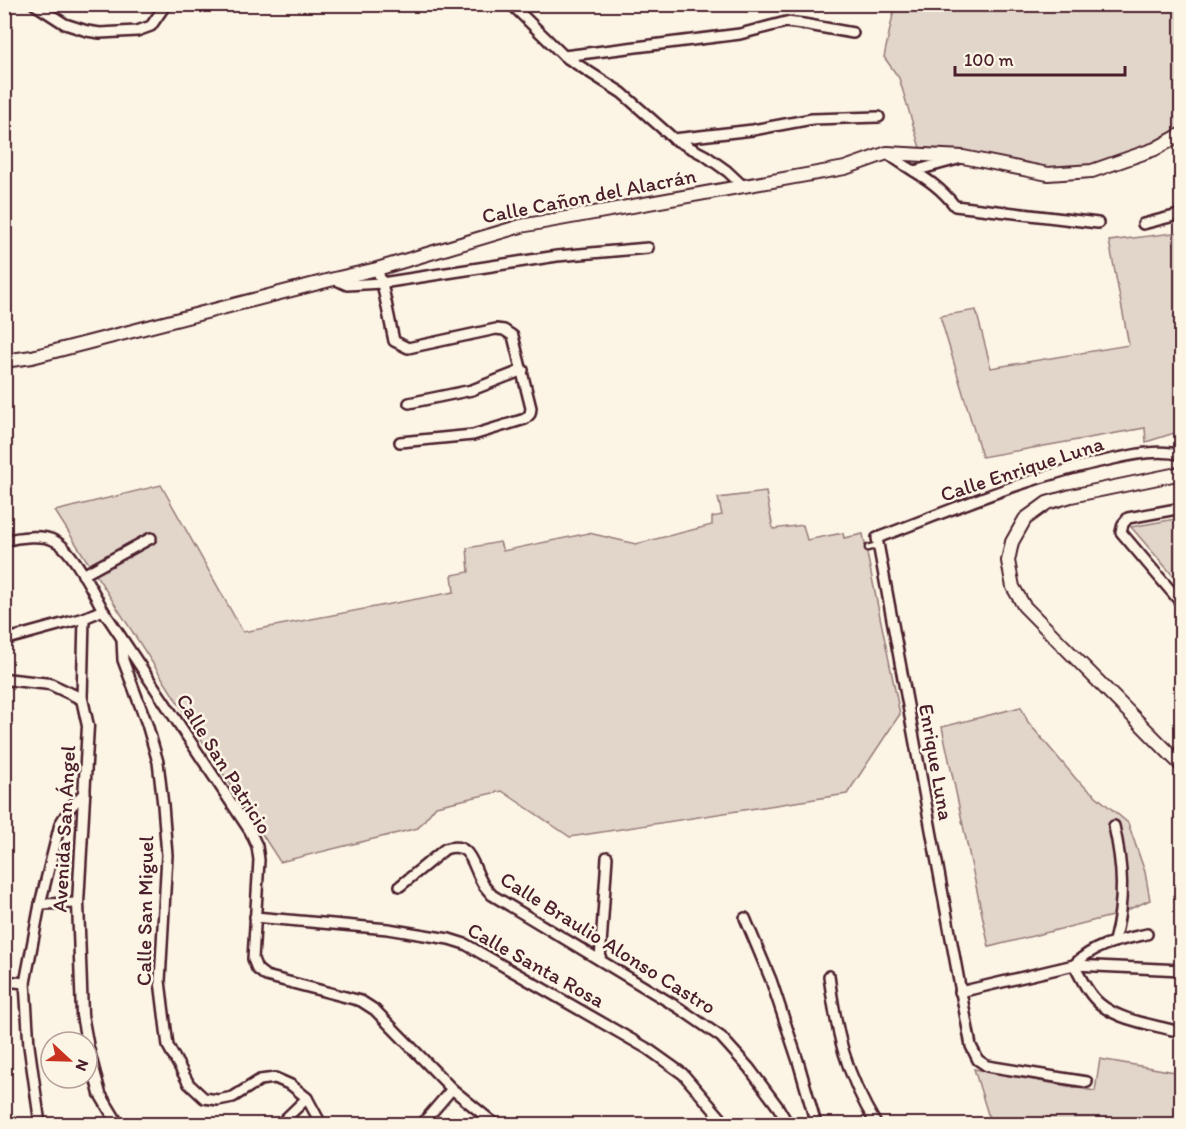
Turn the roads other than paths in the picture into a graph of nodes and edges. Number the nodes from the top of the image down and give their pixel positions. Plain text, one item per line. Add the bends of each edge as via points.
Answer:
1 (34, 4) edge
2 (166, 4) edge
3 (511, 4) edge
4 (853, 33) dead end
5 (564, 56) junction
6 (879, 117) dead end
7 (1182, 134) edge
8 (674, 140) junction
9 (887, 153) junction
10 (963, 157) junction
11 (914, 171) junction
12 (743, 186) junction
13 (1182, 214) edge
14 (1098, 223) dead end
15 (1143, 225) dead end
16 (648, 248) dead end
17 (377, 269) junction
18 (334, 279) junction
19 (382, 284) junction
20 (4, 361) edge
21 (523, 370) junction
22 (409, 403) dead end
23 (400, 442) dead end
24 (1182, 454) edge
25 (1182, 472) edge
26 (1182, 508) edge
27 (151, 538) dead end
28 (4, 541) edge
29 (878, 542) junction
30 (868, 548) dead end
31 (83, 575) junction
32 (1182, 603) edge
33 (103, 610) junction
34 (84, 618) junction
35 (122, 639) junction
36 (4, 640) edge
37 (4, 679) edge
38 (82, 699) junction
39 (1182, 766) edge
40 (85, 792) junction
41 (1114, 826) dead end
42 (607, 857) dead end
43 (400, 886) dead end
44 (78, 903) junction
45 (40, 904) junction
46 (255, 917) junction
47 (745, 918) dead end
48 (1147, 934) dead end
49 (1114, 941) junction
50 (600, 960) junction
51 (1074, 965) junction
52 (1182, 970) edge
53 (829, 976) dead end
54 (4, 981) edge
55 (25, 983) junction
56 (960, 992) junction
57 (85, 1030) edge
58 (1172, 1030) dead end
59 (1087, 1082) dead end
60 (452, 1089) junction
61 (99, 1090) edge
62 (307, 1098) junction
63 (40, 1125) edge
64 (118, 1125) edge
65 (280, 1125) edge
66 (321, 1125) edge
67 (422, 1125) edge
68 (495, 1125) edge
69 (726, 1125) edge
70 (788, 1125) edge
71 (816, 1125) edge
72 (876, 1125) edge

1 - 2 street via 65,24 100,33 137,31 151,26
3 - 5 street
4 - 5 street via 786,22 740,34
5 - 8 street via 622,93
6 - 8 street via 812,118
7 - 10 main road, Calle Cañon del Alacrán via 1155,149 1092,171 1048,174
8 - 12 street via 706,156
9 - 10 main road, Calle Cañon del Alacrán
9 - 11 street
9 - 12 main road, Calle Cañon del Alacrán via 845,168
10 - 11 street
11 - 14 street via 942,190 955,206
12 - 17 main road, Calle Cañon del Alacrán via 521,225
13 - 15 street
16 - 19 street via 557,256
17 - 18 main road, Calle Cañon del Alacrán
17 - 19 street
18 - 19 street via 347,285
18 - 20 main road, Calle Cañon del Alacrán
19 - 21 street via 393,341 399,345 408,348 504,330 513,336
21 - 22 street via 472,390
21 - 23 street via 531,408 525,419 473,435
24 - 29 street, Calle Enrique Luna via 1141,453 1076,466 974,501
25 - 39 main road via 1047,503 1025,519 1012,542 1008,561 1012,587 1024,606
26 - 32 street via 1128,518 1121,532
27 - 31 street
28 - 31 street, Calle San Patricio via 53,539 62,545
29 - 30 lane
29 - 56 street, Enrique Luna
31 - 33 street, Calle San Patricio
33 - 34 street
33 - 35 street, Calle San Patricio
34 - 36 street
34 - 38 street
35 - 46 street, Calle San Patricio via 250,831 259,860
35 - 62 street, Calle San Miguel via 123,660 147,724 162,794 167,855 159,981 168,1046 189,1083 204,1098 233,1097 260,1080 275,1078
37 - 38 street via 50,684
38 - 40 street, Avenida San Ángel via 88,726
40 - 44 street, Avenida San Ángel
40 - 45 street via 60,824
41 - 49 street via 1122,861 1119,924
42 - 50 street
43 - 50 street, Calle Braulio Alonso Castro via 445,849 461,847 470,855 483,885 492,895
44 - 45 street
44 - 57 street, Avenida San Ángel
45 - 55 street
46 - 60 street, Calle San Patricio via 253,959 257,969 266,976 361,1001 375,1010
46 - 69 street, Calle Santa Rosa via 388,929 465,944 648,1048 683,1074
47 - 71 street via 771,980
48 - 49 street
49 - 51 street via 1091,951
50 - 70 street, Calle Braulio Alonso Castro via 721,1037 749,1068
51 - 52 street
51 - 56 street
51 - 58 street via 1100,1004 1126,1017
53 - 72 street via 843,1055 859,1096
54 - 55 street
55 - 63 street
56 - 59 street, Enrique Luna via 971,1046 978,1060 987,1066
60 - 67 street
60 - 68 street
61 - 64 street, Avenida San Ángel
62 - 65 street
62 - 66 street

